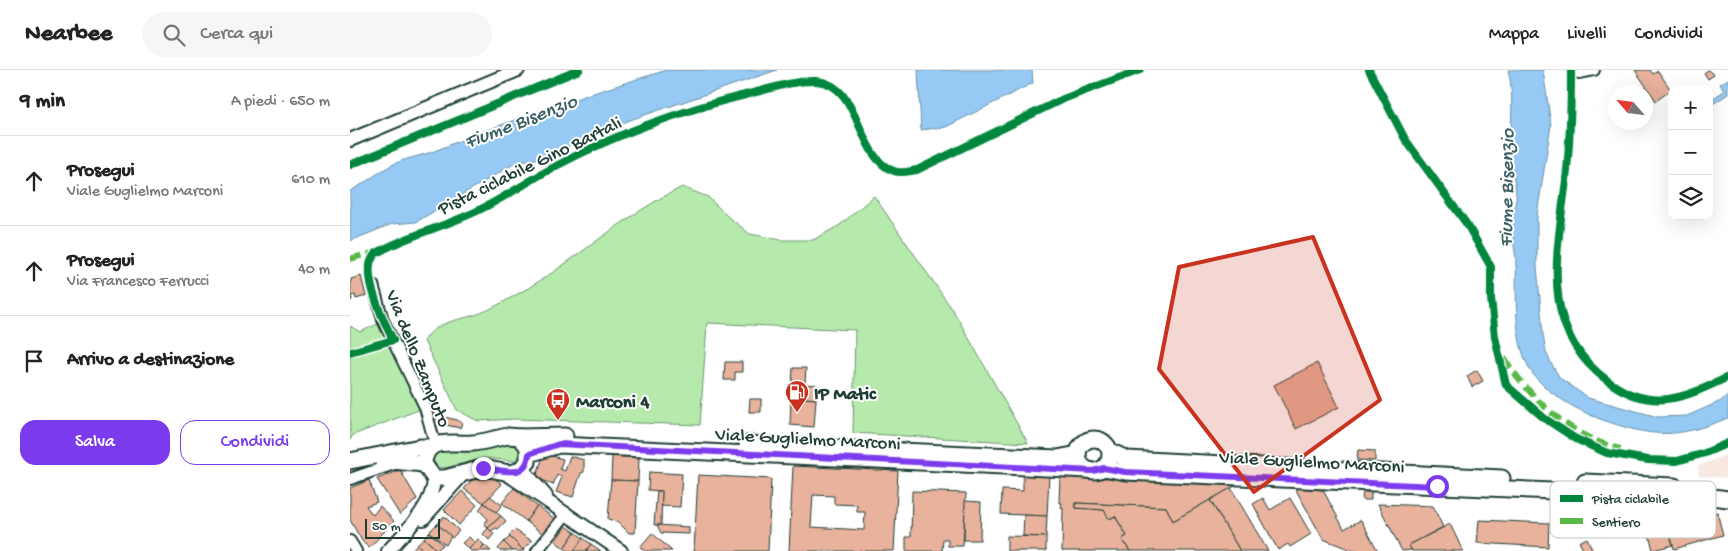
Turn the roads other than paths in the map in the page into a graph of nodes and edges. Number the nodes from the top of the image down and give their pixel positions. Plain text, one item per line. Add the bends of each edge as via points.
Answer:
1 (518, 70) edge
2 (1573, 70) edge
3 (1594, 70) edge
4 (350, 140) edge
5 (372, 285) dead end
6 (520, 437) junction
7 (432, 446) junction
8 (1110, 451) junction
9 (1078, 454) junction
10 (368, 458) junction
11 (350, 461) edge
12 (526, 461) junction
13 (402, 462) junction
14 (424, 464) junction
15 (1104, 468) junction
16 (501, 470) junction
17 (1088, 470) junction
18 (465, 472) junction
19 (434, 478) junction
20 (350, 479) edge
21 (1565, 481) edge
22 (1550, 491) edge
23 (561, 510) junction
24 (403, 535) junction
25 (350, 541) edge
26 (356, 551) edge
27 (388, 551) edge
28 (537, 551) edge
29 (621, 551) edge

1 - 4 street
2 - 3 street via 1579,73
5 - 7 street, Via dello Zamputo via 383,320 425,407
6 - 7 main road, Viale Guglielmo Marconi via 508,436 473,443 444,442
6 - 9 main road, Viale Guglielmo Marconi via 569,436 1057,458
6 - 12 main road via 528,447
7 - 10 main road, Viale Guglielmo Marconi
7 - 14 main road via 424,455
8 - 9 main road, Viale Guglielmo Marconi via 1105,442 1094,438 1081,445
8 - 15 main road via 1110,459
8 - 21 main road, Viale Guglielmo Marconi via 1136,460
9 - 17 main road via 1082,466
10 - 11 main road
10 - 13 main road
12 - 16 main road, Viale Guglielmo Marconi via 518,472
12 - 17 main road, Viale Guglielmo Marconi via 559,444
12 - 23 street via 526,473
13 - 14 main road
13 - 20 street
14 - 19 main road
15 - 17 main road, Viale Guglielmo Marconi
15 - 22 main road, Viale Guglielmo Marconi via 1125,472
16 - 18 main road, Viale Guglielmo Marconi via 483,468
16 - 23 street
18 - 19 main road, Viale Guglielmo Marconi
18 - 24 street via 415,527
19 - 24 street via 432,495
23 - 28 street
23 - 29 street
24 - 27 street
25 - 26 street

